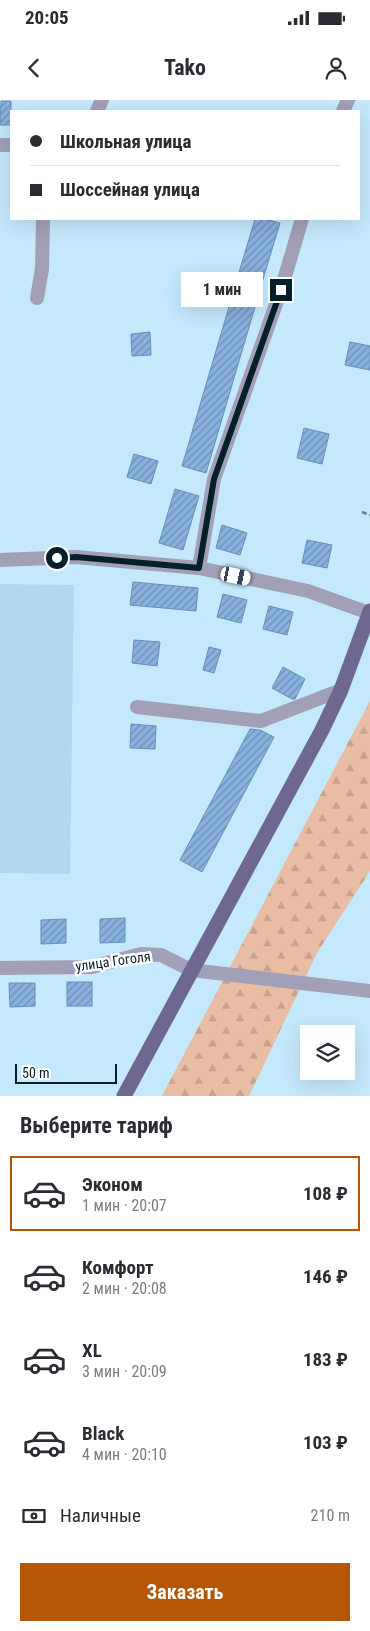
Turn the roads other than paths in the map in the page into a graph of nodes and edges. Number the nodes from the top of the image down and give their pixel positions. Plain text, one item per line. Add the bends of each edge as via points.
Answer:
1 (43, 220) edge
2 (302, 220) edge
3 (37, 298) dead end
4 (0, 560) edge
5 (199, 568) junction
6 (370, 612) edge
7 (340, 690) junction
8 (137, 707) dead end
9 (0, 968) edge
10 (191, 970) junction
11 (370, 991) edge
12 (124, 1096) edge

1 - 3 street via 42,269
2 - 5 street via 281,290 214,479
4 - 5 street via 76,557
5 - 6 street via 308,591
6 - 7 main road
7 - 8 street via 261,721
7 - 10 main road via 322,730
9 - 10 street, улица Гоголя via 92,966 142,954 161,955
10 - 11 street, улица Гоголя
10 - 12 main road

